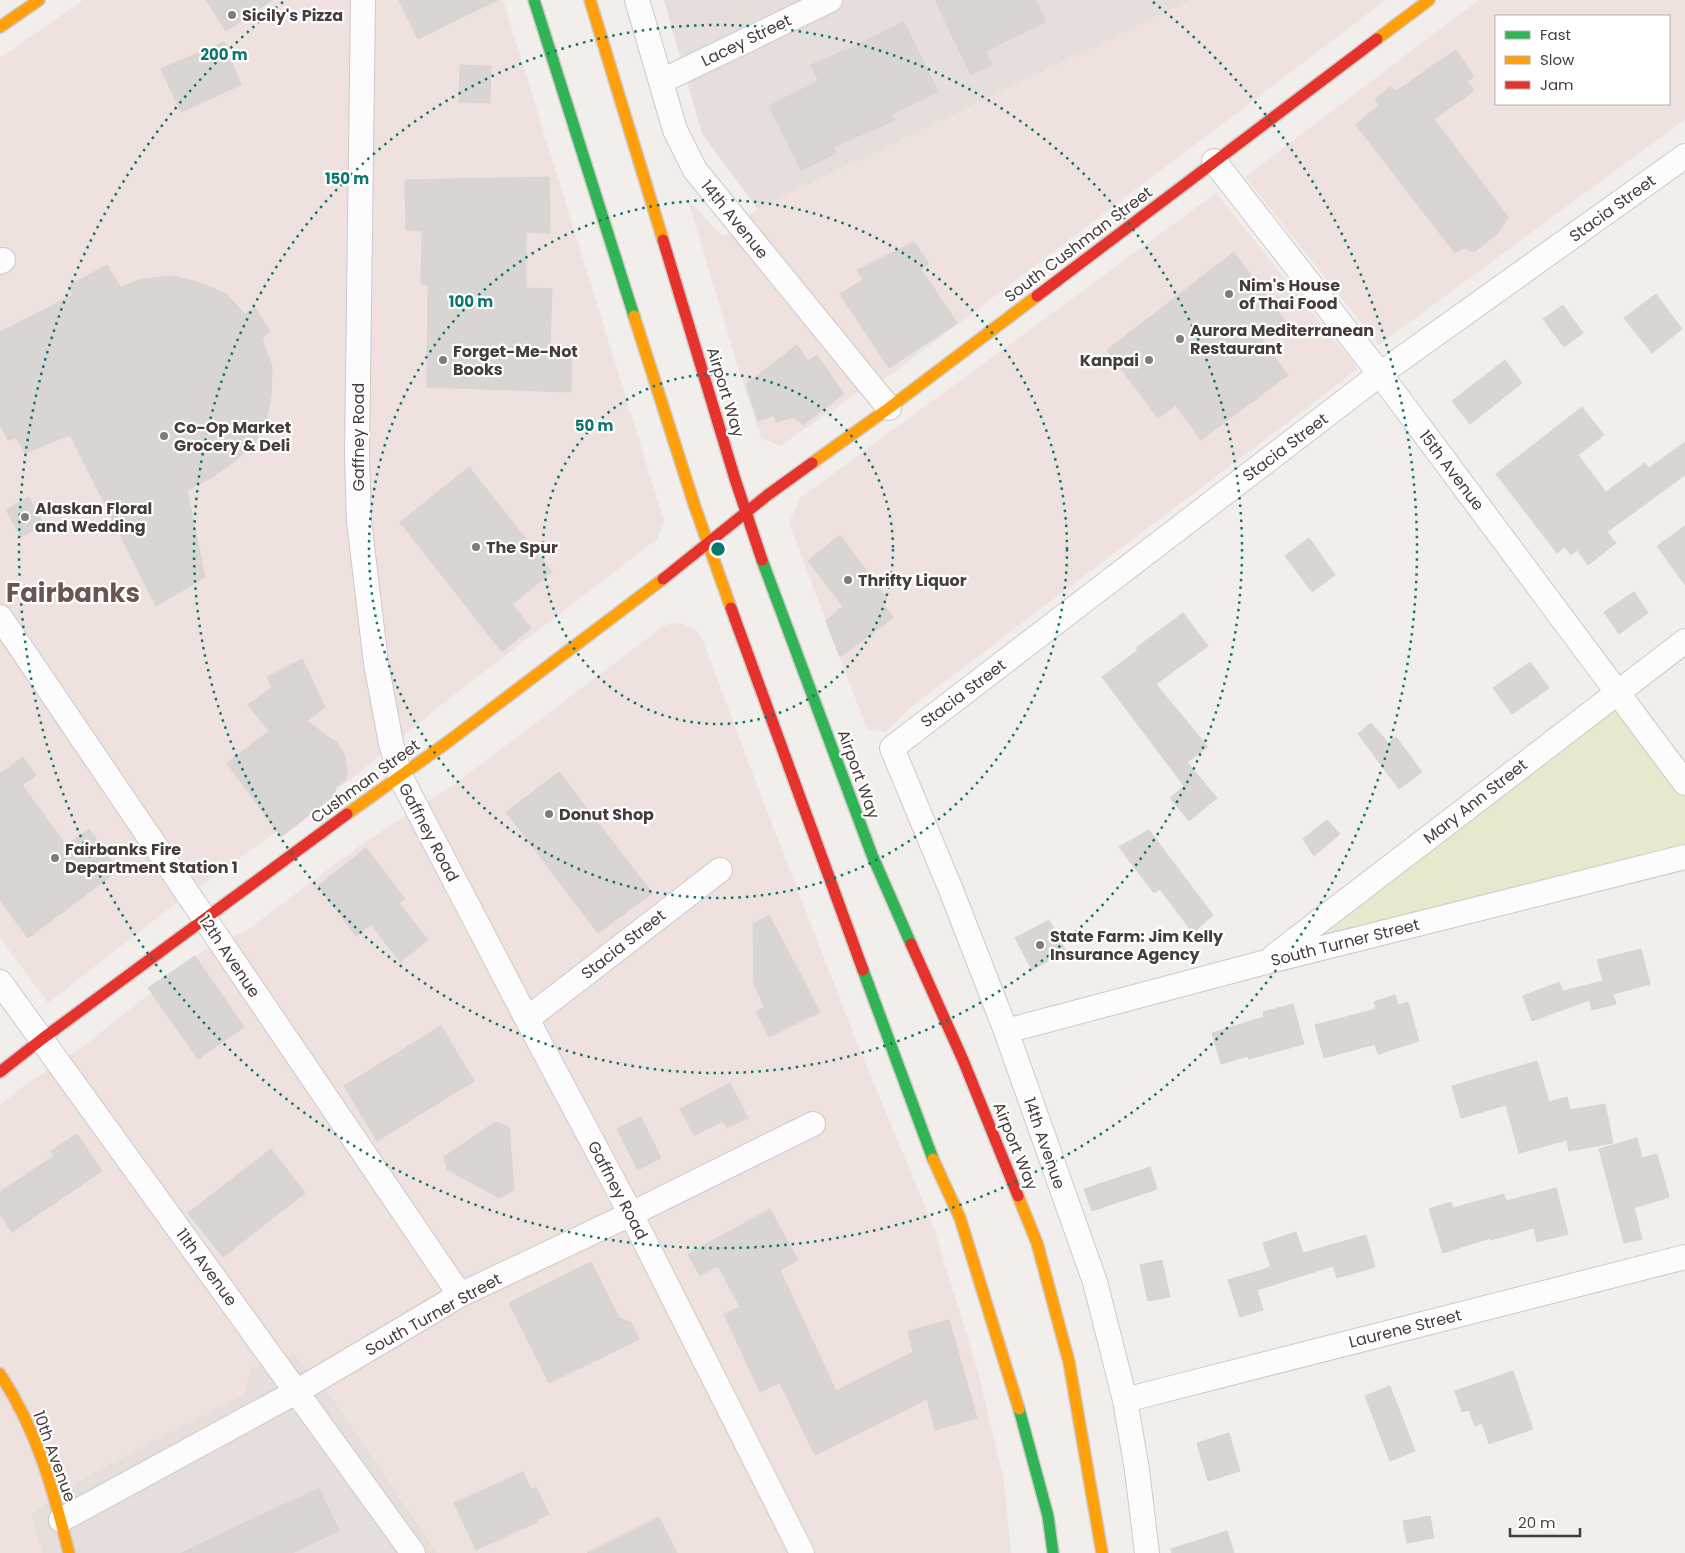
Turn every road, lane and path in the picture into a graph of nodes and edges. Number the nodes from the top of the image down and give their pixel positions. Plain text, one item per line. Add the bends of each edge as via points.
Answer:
1 (39, 0) edge
2 (363, 0) edge
3 (534, 0) edge
4 (590, 0) edge
5 (637, 0) edge
6 (830, 0) edge
7 (1429, 0) edge
8 (0, 27) edge
9 (662, 81) junction
10 (1685, 156) edge
11 (1214, 161) junction
12 (1380, 374) junction
13 (889, 408) junction
14 (746, 512) junction
15 (708, 543) junction
16 (0, 617) edge
17 (1685, 641) edge
18 (1617, 693) junction
19 (892, 748) joint
20 (400, 776) junction
21 (1685, 783) edge
22 (1685, 856) edge
23 (720, 870) dead end
24 (205, 919) junction
25 (1266, 962) junction
26 (0, 982) edge
27 (527, 1019) junction
28 (1006, 1031) junction
29 (42, 1039) junction
30 (0, 1072) edge
31 (813, 1124) dead end
32 (631, 1214) junction
33 (1685, 1257) edge
34 (460, 1295) junction
35 (0, 1374) edge
36 (296, 1392) junction
37 (1125, 1400) junction
38 (61, 1520) junction
39 (69, 1553) edge
40 (412, 1553) edge
41 (802, 1553) edge
42 (1053, 1553) edge
43 (1102, 1553) edge
44 (1147, 1553) edge

1 - 8 main road
2 - 20 street, Gaffney Road via 357,454 359,521 376,663
3 - 15 main road
4 - 14 main road, Airport Way
5 - 9 street, 14th Avenue
6 - 9 street, Lacey Street
7 - 11 main road, South Cushman Street
9 - 13 street, 14th Avenue via 676,130 695,170
10 - 12 street, Stacia Street
11 - 12 street, 15th Avenue
11 - 13 main road, South Cushman Street
12 - 18 street, 15th Avenue
12 - 19 street, Stacia Street
13 - 14 main road, South Cushman Street
14 - 15 main road, Cushman Street
14 - 43 main road, Airport Way via 872,855 963,1060 1037,1242 1069,1362
15 - 20 main road, Cushman Street
15 - 42 main road via 901,1076 935,1165 960,1218 1028,1438 1048,1516
16 - 24 street, 12th Avenue
17 - 18 street, Mary Ann Street
18 - 21 street, 15th Avenue
18 - 25 street, Mary Ann Street
19 - 28 street, 14th Avenue
20 - 24 main road, Cushman Street
20 - 27 street, Gaffney Road
22 - 25 street, South Turner Street
23 - 27 street, Stacia Street
24 - 29 main road, Cushman Street
24 - 34 street, 12th Avenue
25 - 28 street, South Turner Street
26 - 29 street, 11th Avenue
27 - 32 street, Gaffney Road
28 - 37 street, 14th Avenue via 1095,1282
29 - 30 main road, Cushman Street
29 - 36 street, 11th Avenue
31 - 32 street, South Turner Street
32 - 34 street, South Turner Street
32 - 41 street, Gaffney Road
33 - 37 street, Laurene Street
34 - 36 street, South Turner Street
35 - 38 main road, 10th Avenue via 33,1432
36 - 38 street, South Turner Street
36 - 40 street, 11th Avenue
37 - 44 street, 14th Avenue
38 - 39 main road, 10th Avenue

